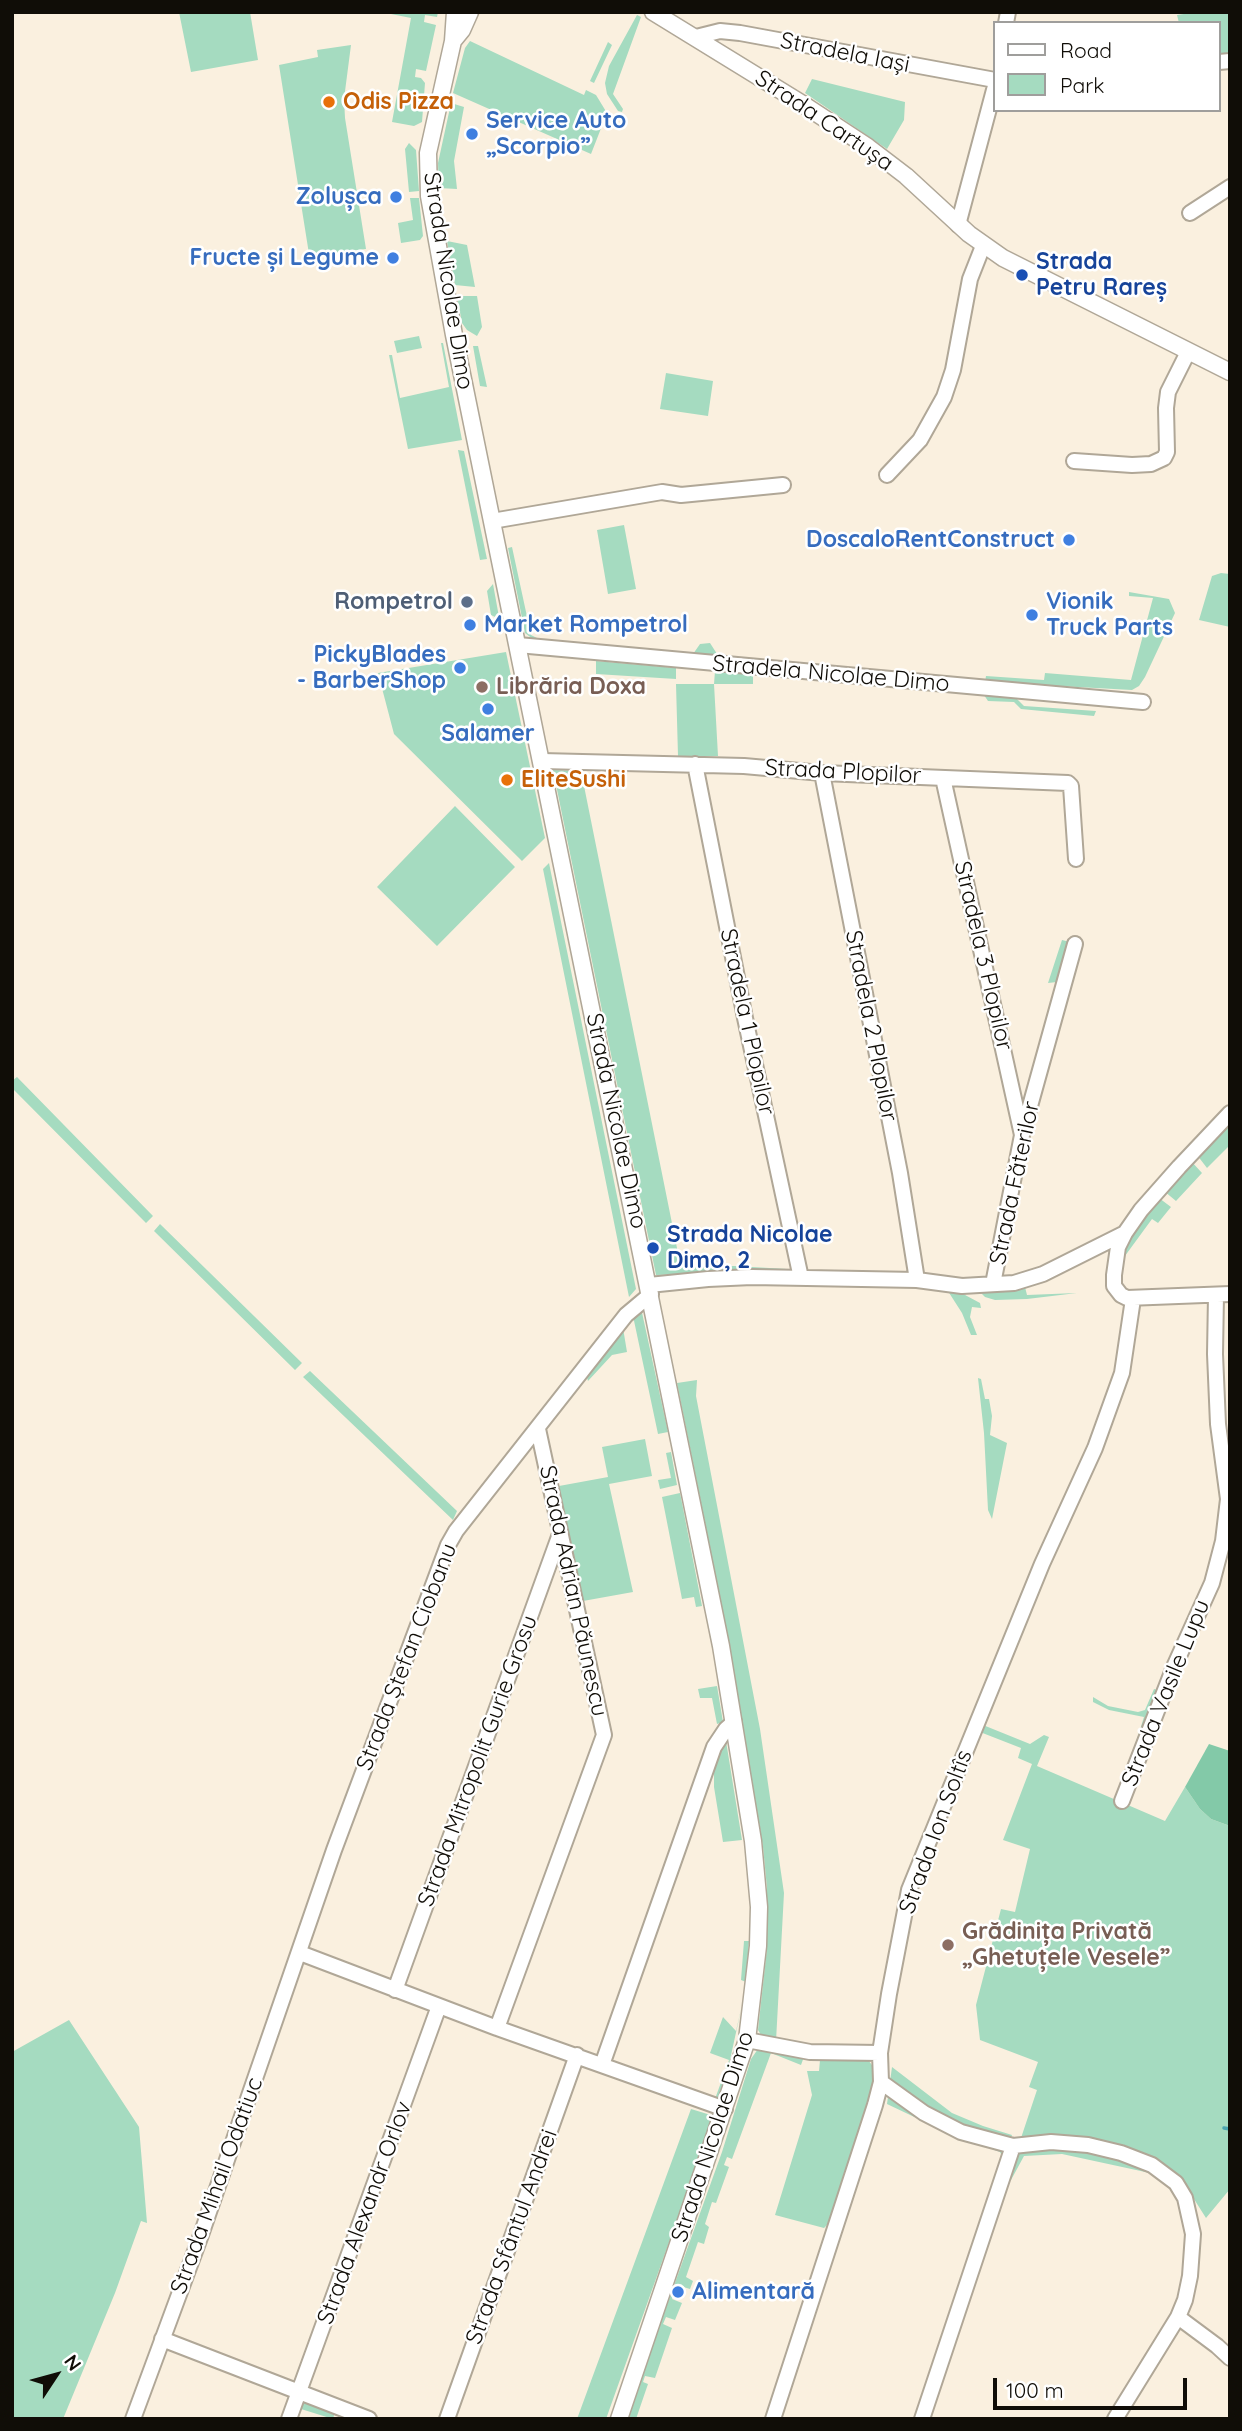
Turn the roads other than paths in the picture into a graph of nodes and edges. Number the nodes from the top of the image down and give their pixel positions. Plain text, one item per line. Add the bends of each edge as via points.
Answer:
1 (455, 12) edge
2 (470, 12) edge
3 (653, 12) edge
4 (695, 37) junction
5 (453, 41) junction
6 (993, 80) edge
7 (993, 94) edge
8 (1230, 187) edge
9 (1190, 213) dead end
10 (958, 225) junction
11 (983, 246) junction
12 (1188, 352) junction
13 (1230, 372) edge
14 (1074, 461) dead end
15 (887, 475) dead end
16 (783, 485) dead end
17 (492, 521) junction
18 (519, 645) junction
19 (1143, 702) dead end
20 (542, 761) junction
21 (695, 764) junction
22 (822, 772) junction
23 (943, 778) junction
24 (1076, 859) dead end
25 (1075, 944) dead end
26 (1230, 1113) edge
27 (1023, 1135) junction
28 (1125, 1233) junction
29 (801, 1278) junction
30 (917, 1280) junction
31 (993, 1284) junction
32 (650, 1290) junction
33 (1223, 1294) edge
34 (1130, 1299) junction
35 (538, 1429) junction
36 (560, 1533) junction
37 (734, 1723) junction
38 (1122, 1801) dead end
39 (300, 1953) junction
40 (396, 1990) junction
41 (439, 2006) junction
42 (497, 2028) junction
43 (747, 2040) junction
44 (880, 2053) junction
45 (577, 2055) junction
46 (602, 2064) junction
47 (881, 2082) junction
48 (725, 2109) junction
49 (1013, 2146) junction
50 (1178, 2317) junction
51 (162, 2339) junction
52 (1230, 2358) edge
53 (299, 2391) junction
54 (134, 2419) edge
55 (289, 2419) edge
56 (369, 2419) edge
57 (447, 2419) edge
58 (619, 2419) edge
59 (773, 2419) edge
60 (922, 2419) edge
61 (1115, 2419) edge

1 - 5 street, Strada Nicolae Dimo
2 - 5 street, Strada Nicolae Dimo
3 - 4 street, Strada Cartușa
4 - 6 street, Stradela Iași via 740,33
4 - 10 street, Strada Cartușa via 868,147
5 - 17 street, Strada Nicolae Dimo via 430,137 429,196
7 - 10 street
8 - 9 street
10 - 11 street, Strada Cartușa
11 - 12 street, Strada Cartușa
11 - 15 street via 970,279 954,370 944,397 920,440
12 - 13 street, Strada Cartușa
12 - 14 street via 1168,392 1164,457 1151,464 1132,465
16 - 17 street via 681,495 662,492
17 - 18 street, Strada Nicolae Dimo
18 - 19 street, Stradela Nicolae Dimo
18 - 20 street, Strada Nicolae Dimo
20 - 21 street, Strada Plopilor
20 - 32 street, Strada Nicolae Dimo
21 - 22 street, Strada Plopilor
21 - 29 street, Stradela 1 Plopilor
22 - 23 street, Strada Plopilor
22 - 30 street, Stradela 2 Plopilor
23 - 24 street, Strada Plopilor via 1068,783
23 - 27 street, Stradela 3 Plopilor
25 - 27 street, Strada Făterilor
26 - 28 street, Strada Făterilor
27 - 31 street, Strada Făterilor
28 - 31 street, Strada Făterilor via 1043,1274
28 - 34 street, Strada Făterilor via 1118,1247 1114,1286
29 - 30 street
29 - 32 street via 708,1279
30 - 31 street via 962,1286
32 - 35 street, Strada Ștefan Ciobanu
32 - 37 street, Strada Nicolae Dimo
33 - 34 street, Strada Vasile Lupu
33 - 38 street, Strada Vasile Lupu via 1215,1354 1228,1499 1223,1541 1212,1583
34 - 44 street, Strada Ion Soltîs via 1122,1373 1095,1448 1042,1564 909,1890
35 - 36 street, Strada Adrian Păunescu
35 - 39 street, Strada Ștefan Ciobanu via 448,1545
36 - 40 street, Strada Mitropolit Gurie Grosu
36 - 42 street, Strada Adrian Păunescu via 604,1735
37 - 43 street, Strada Nicolae Dimo via 759,1906
37 - 46 street via 714,1747
39 - 40 street
39 - 51 street, Strada Mihail Odatiuc
40 - 41 street
41 - 42 street
41 - 53 street, Strada Alexandr Orlov
42 - 45 street
43 - 44 street via 810,2052
43 - 48 street, Strada Nicolae Dimo
44 - 47 street, Strada Ion Soltîs
45 - 46 street
45 - 57 street, Strada Sfântul Andrei
46 - 48 street
47 - 49 street via 945,2125
47 - 59 street, Strada Ion Soltîs
48 - 58 street, Strada Nicolae Dimo
49 - 50 street via 1088,2145 1152,2165 1176,2183 1185,2198 1192,2234 1190,2276
49 - 60 street
50 - 52 street
50 - 61 street
51 - 53 street
51 - 54 street, Strada Mihail Odatiuc
53 - 55 street, Strada Alexandr Orlov
53 - 56 street

